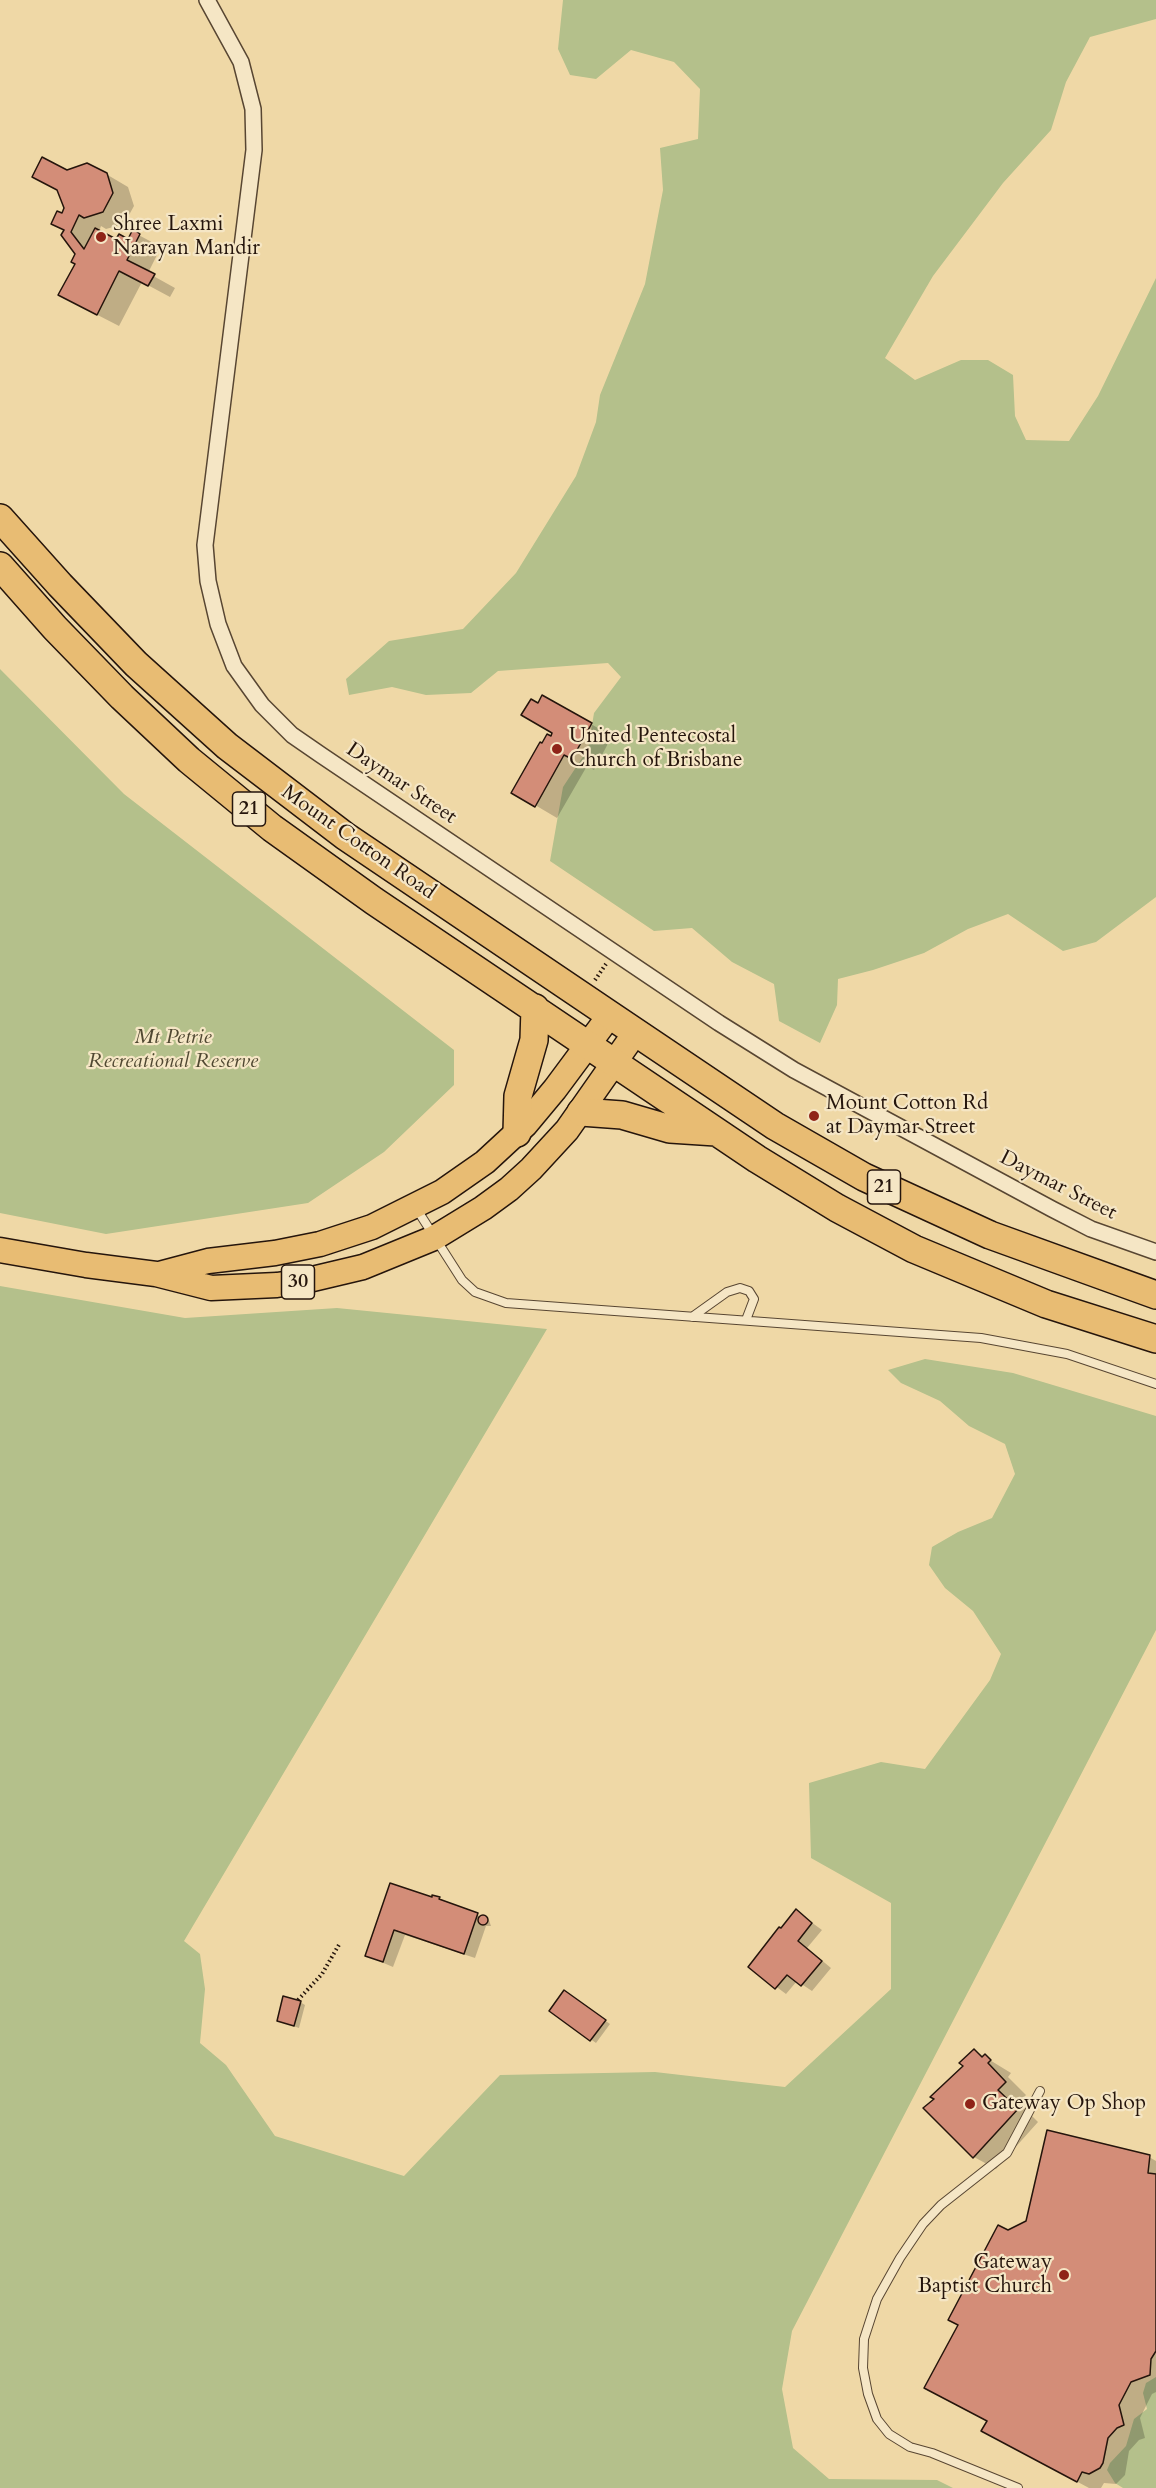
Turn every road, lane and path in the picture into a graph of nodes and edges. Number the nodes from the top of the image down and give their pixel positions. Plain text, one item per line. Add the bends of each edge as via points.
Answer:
1 (207, 0) edge
2 (0, 518) edge
3 (0, 566) edge
4 (535, 1008) junction
5 (610, 1015) junction
6 (635, 1032) junction
7 (588, 1045) junction
8 (615, 1064) junction
9 (581, 1112) junction
10 (717, 1132) junction
11 (517, 1133) junction
12 (416, 1207) junction
13 (434, 1238) junction
14 (0, 1250) edge
15 (1156, 1252) edge
16 (156, 1274) junction
17 (1156, 1294) edge
18 (692, 1317) junction
19 (746, 1320) junction
20 (1156, 1339) edge
21 (1156, 1384) edge
22 (340, 1943) dead end
23 (298, 2000) dead end
24 (1040, 2091) dead end
25 (1018, 2488) edge

1 - 15 street, Daymar Street via 241,62 253,109 254,150 205,545 218,624 234,666 262,705 292,735 321,755 794,1070 1091,1229
2 - 5 highway, Mount Cotton Road / 21 via 128,656 227,746 345,836
3 - 4 highway, Mount Cotton Road / 21 via 115,691 230,794 320,863
4 - 7 highway, Mount Cotton Road / 21
4 - 11 highway via 534,1040 518,1096
5 - 6 highway, 21
5 - 7 main road, 30
6 - 8 main road
6 - 17 highway, 21 via 775,1126 895,1193 1023,1248
7 - 8 highway, 21
7 - 11 main road, 30 via 543,1106
8 - 9 main road, 30
8 - 10 highway, 21
9 - 10 highway via 622,1115 670,1130
9 - 13 main road, 30 via 509,1188
10 - 20 highway, 21 via 793,1182 914,1249 1046,1304
11 - 12 main road, 30 via 464,1178
12 - 13 lane
12 - 16 main road, 30 via 320,1244 208,1261
13 - 16 main road, 30 via 363,1267 277,1285 211,1288
13 - 18 lane via 468,1286 495,1300
14 - 16 main road, 30
18 - 19 lane
18 - 19 lane via 727,1292 740,1288 749,1291 754,1299
19 - 21 lane via 1011,1342 1067,1354
22 - 23 path via 322,1974
24 - 25 lane via 1007,2153 940,2205 923,2224 877,2299 864,2339 863,2368 868,2394 889,2434 910,2447

